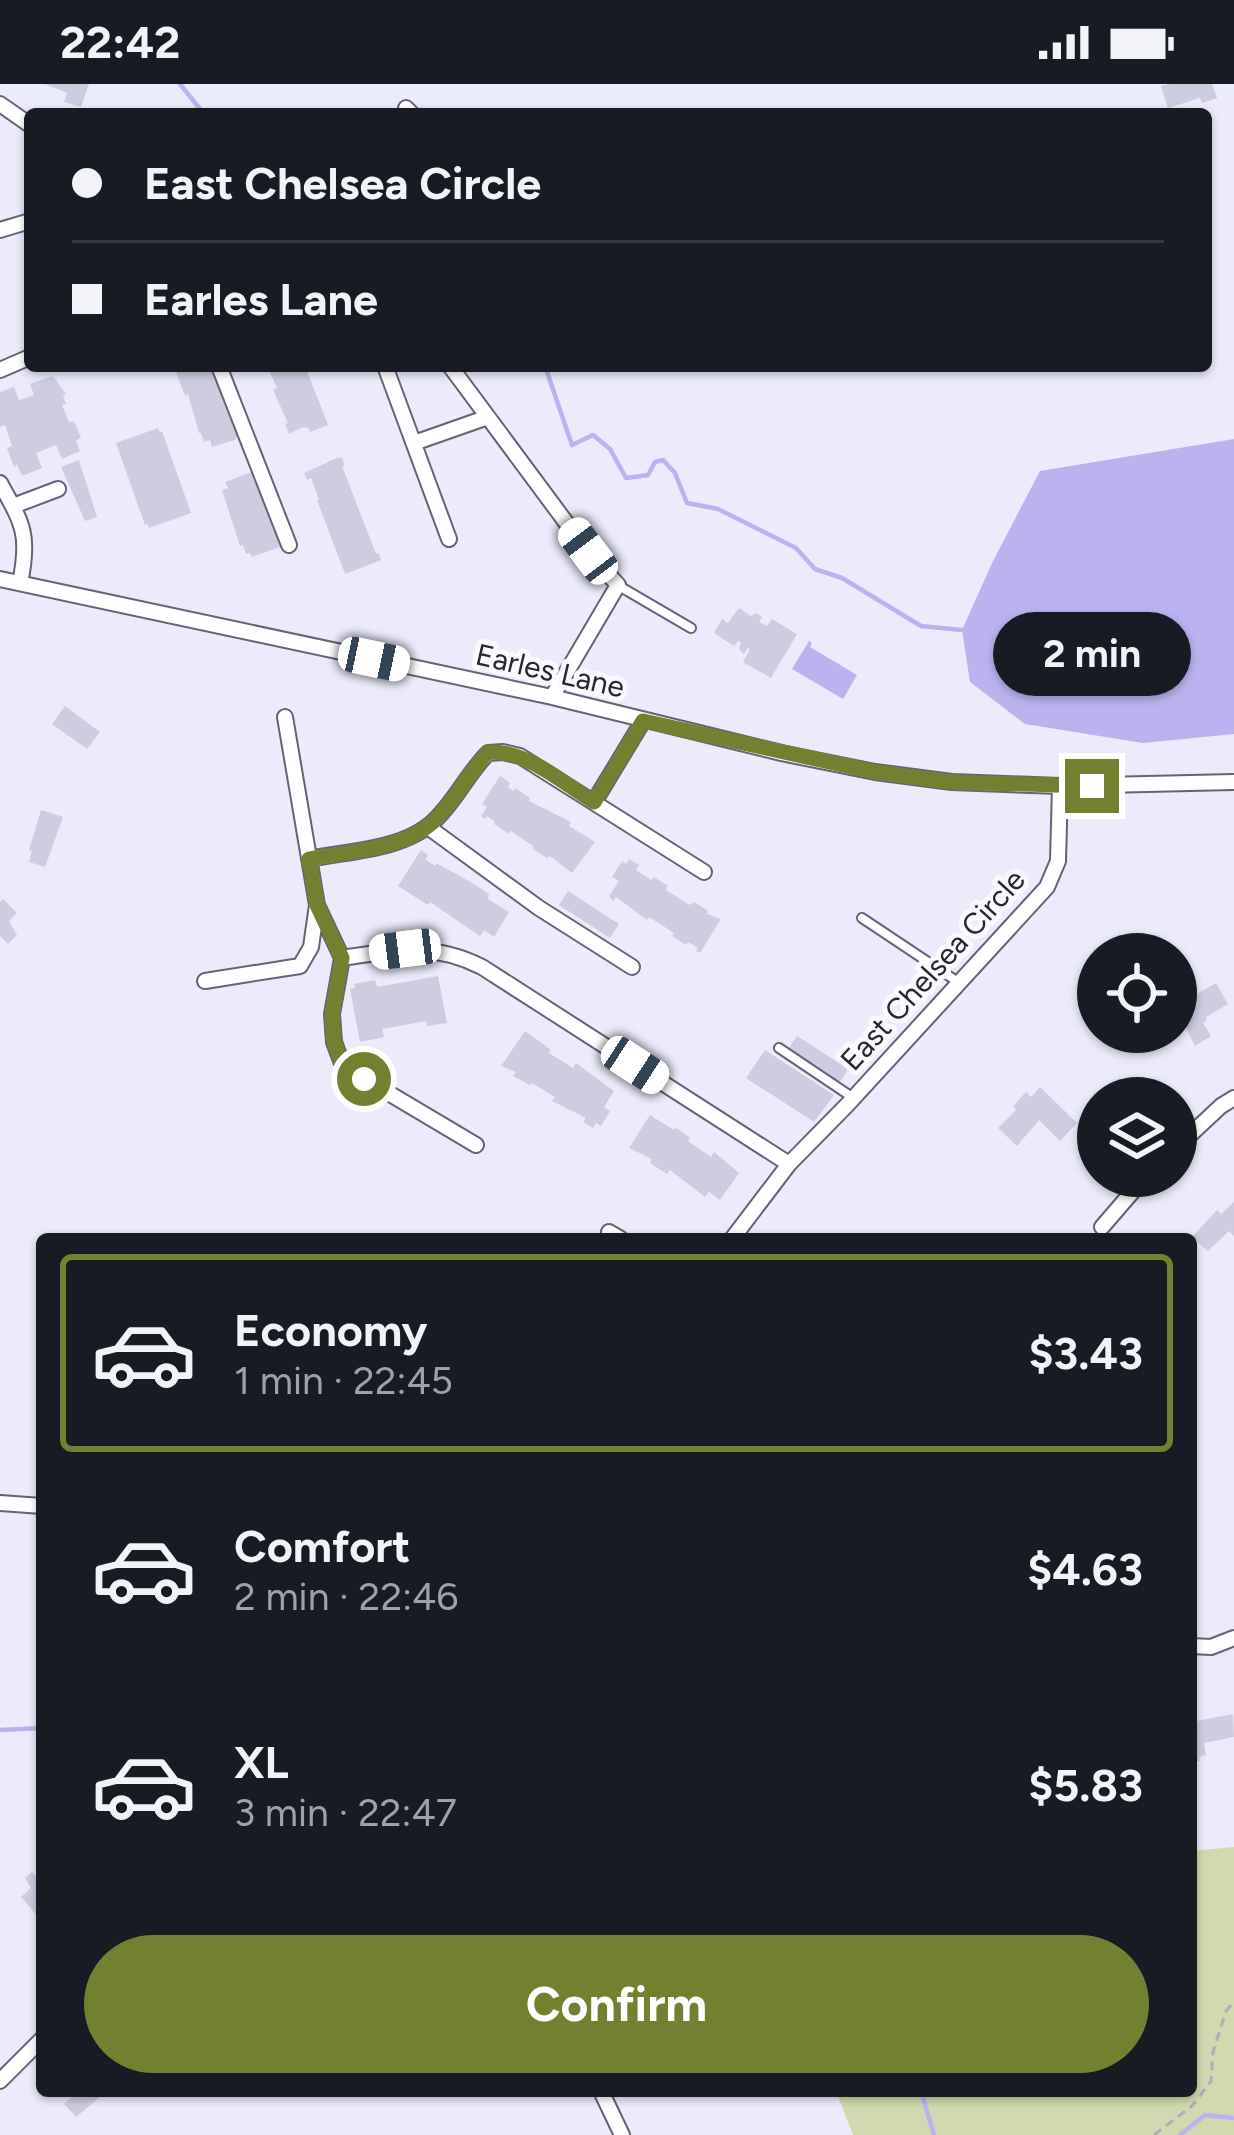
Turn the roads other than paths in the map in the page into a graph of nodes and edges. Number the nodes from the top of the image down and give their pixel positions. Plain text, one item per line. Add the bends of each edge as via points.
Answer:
1 (221, 372) edge
2 (387, 372) edge
3 (454, 372) edge
4 (488, 417) junction
5 (414, 443) junction
6 (0, 483) edge
7 (58, 489) dead end
8 (13, 506) junction
9 (449, 539) dead end
10 (289, 545) dead end
11 (0, 579) edge
12 (20, 583) junction
13 (618, 585) junction
14 (691, 628) dead end
15 (552, 697) junction
16 (285, 717) dead end
17 (643, 721) junction
18 (1234, 782) edge
19 (1060, 786) junction
20 (594, 802) junction
21 (428, 826) junction
22 (309, 859) junction
23 (704, 872) dead end
24 (317, 905) junction
25 (862, 919) dead end
26 (342, 958) junction
27 (632, 967) dead end
28 (205, 981) dead end
29 (959, 983) junction
30 (778, 1048) dead end
31 (853, 1098) junction
32 (1234, 1098) edge
33 (1197, 1128) edge
34 (476, 1145) dead end
35 (789, 1164) junction
36 (1128, 1197) edge
37 (1102, 1227) dead end
38 (737, 1233) edge
39 (0, 1503) edge
40 (36, 1506) edge
41 (1234, 1638) edge
42 (1197, 1646) edge
43 (36, 2045) edge
44 (0, 2080) edge
45 (604, 2097) edge
46 (622, 2135) edge

1 - 10 street
2 - 5 street
3 - 4 street
4 - 5 street
4 - 13 street
5 - 9 street
6 - 8 street
7 - 8 street
8 - 12 street via 27,545
11 - 12 street, Earles Lane
12 - 15 street, Earles Lane
13 - 14 lane
13 - 15 street
15 - 17 street, Earles Lane
16 - 22 street
17 - 19 street, Earles Lane via 875,772
17 - 20 street
18 - 19 street, Earles Lane
19 - 29 street, East Chelsea Circle via 1058,861 1047,887
20 - 21 street via 520,756 488,752
20 - 23 street
21 - 22 street via 388,844
21 - 27 street
22 - 24 street
24 - 26 street
24 - 28 street via 300,966
25 - 29 lane
26 - 34 street via 332,1014 343,1066
26 - 35 street via 405,949 459,956
29 - 31 street, East Chelsea Circle
30 - 31 lane
31 - 35 street, East Chelsea Circle
32 - 33 street
35 - 38 street, East Chelsea Circle
36 - 37 street
39 - 40 street
41 - 42 street
43 - 44 street
45 - 46 street

